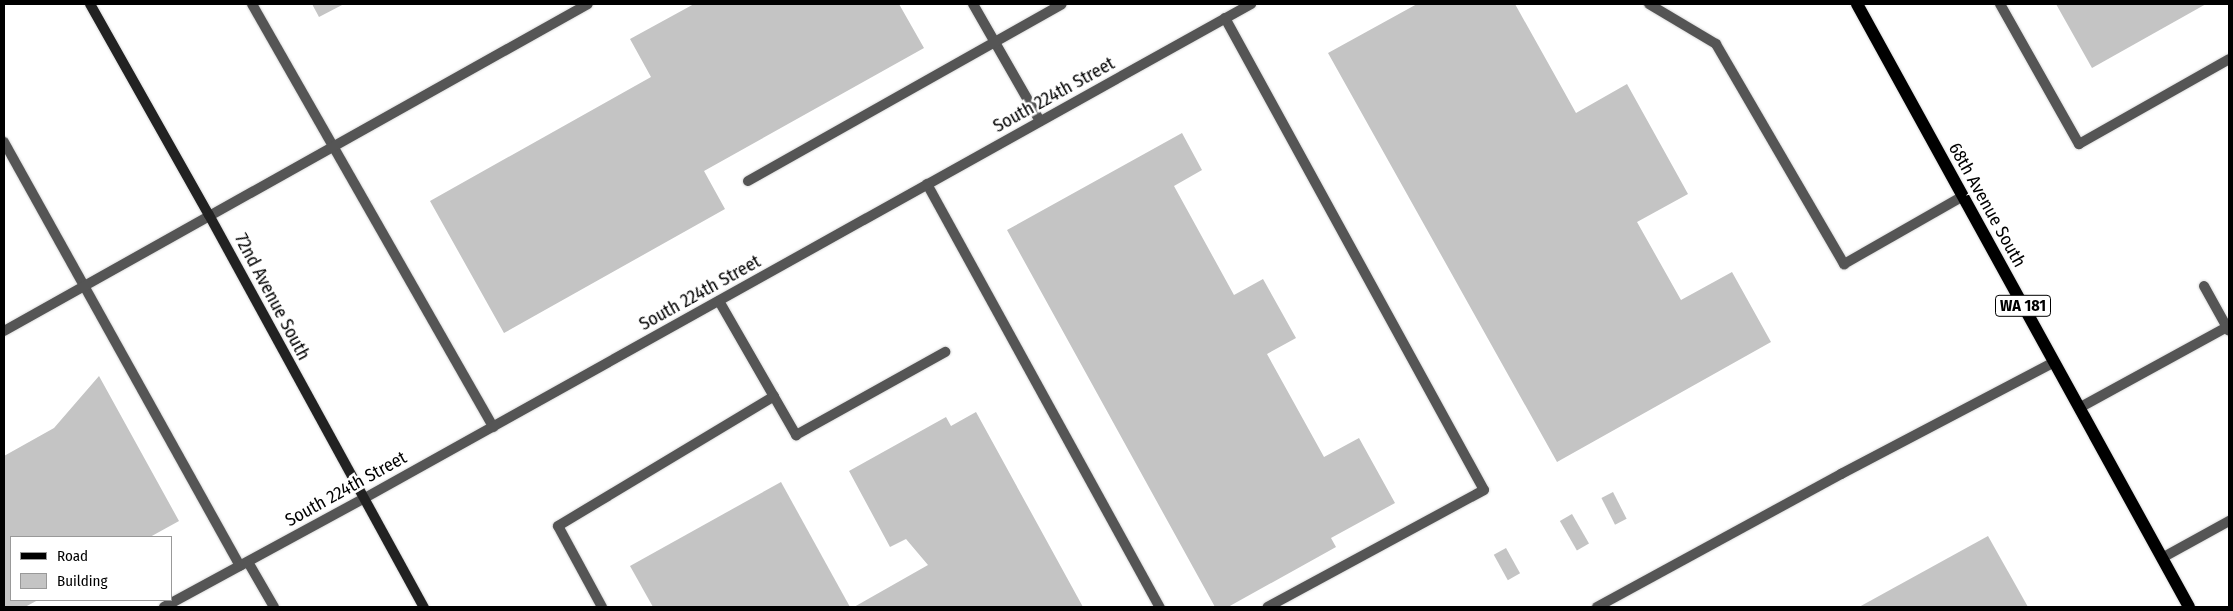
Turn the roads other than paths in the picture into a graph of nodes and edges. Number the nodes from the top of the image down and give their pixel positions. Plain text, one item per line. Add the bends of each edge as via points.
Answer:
1 (90, 4) edge
2 (252, 4) edge
3 (588, 4) edge
4 (973, 4) edge
5 (1062, 4) edge
6 (1251, 4) edge
7 (1649, 4) edge
8 (1857, 4) edge
9 (2000, 4) edge
10 (1225, 18) junction
11 (994, 42) junction
12 (2229, 59) edge
13 (1040, 121) junction
14 (4, 142) edge
15 (334, 146) junction
16 (748, 181) dead end
17 (927, 184) junction
18 (1963, 196) junction
19 (209, 215) junction
20 (84, 285) junction
21 (2204, 286) dead end
22 (719, 301) junction
23 (2228, 329) edge
24 (4, 331) edge
25 (945, 352) dead end
26 (2054, 362) junction
27 (774, 396) junction
28 (2079, 408) junction
29 (493, 427) junction
30 (363, 500) junction
31 (2229, 521) edge
32 (2162, 558) junction
33 (244, 564) junction
34 (164, 607) edge
35 (274, 607) edge
36 (424, 607) edge
37 (602, 607) edge
38 (1160, 607) edge
39 (1268, 607) edge
40 (1597, 607) edge
41 (2189, 607) edge

1 - 19 street, 72nd Avenue South
2 - 15 street
3 - 15 street
4 - 11 street
5 - 11 street
6 - 10 street, South 224th Street
7 - 18 street via 1716,44 1844,264
8 - 18 main road, 68th Avenue South / WA 181
9 - 12 street via 2079,144
10 - 13 street, South 224th Street
10 - 39 street via 1484,490
11 - 13 street
11 - 16 street
13 - 17 street, South 224th Street
14 - 20 street
15 - 19 street
15 - 29 street
17 - 22 street, South 224th Street
17 - 38 street
18 - 26 main road, 68th Avenue South / WA 181
19 - 20 street
19 - 30 street, 72nd Avenue South
20 - 24 street
20 - 33 street
21 - 23 street
22 - 27 street
22 - 29 street, South 224th Street
23 - 28 street
25 - 27 street via 796,434
26 - 28 main road, 68th Avenue South / WA 181
26 - 40 street
27 - 37 street via 558,526
28 - 32 main road, 68th Avenue South / WA 181
29 - 30 street, South 224th Street
30 - 33 street, South 224th Street
30 - 36 street, 72nd Avenue South
31 - 32 street
32 - 41 main road, 68th Avenue South / WA 181
33 - 34 street, South 224th Street
33 - 35 street

